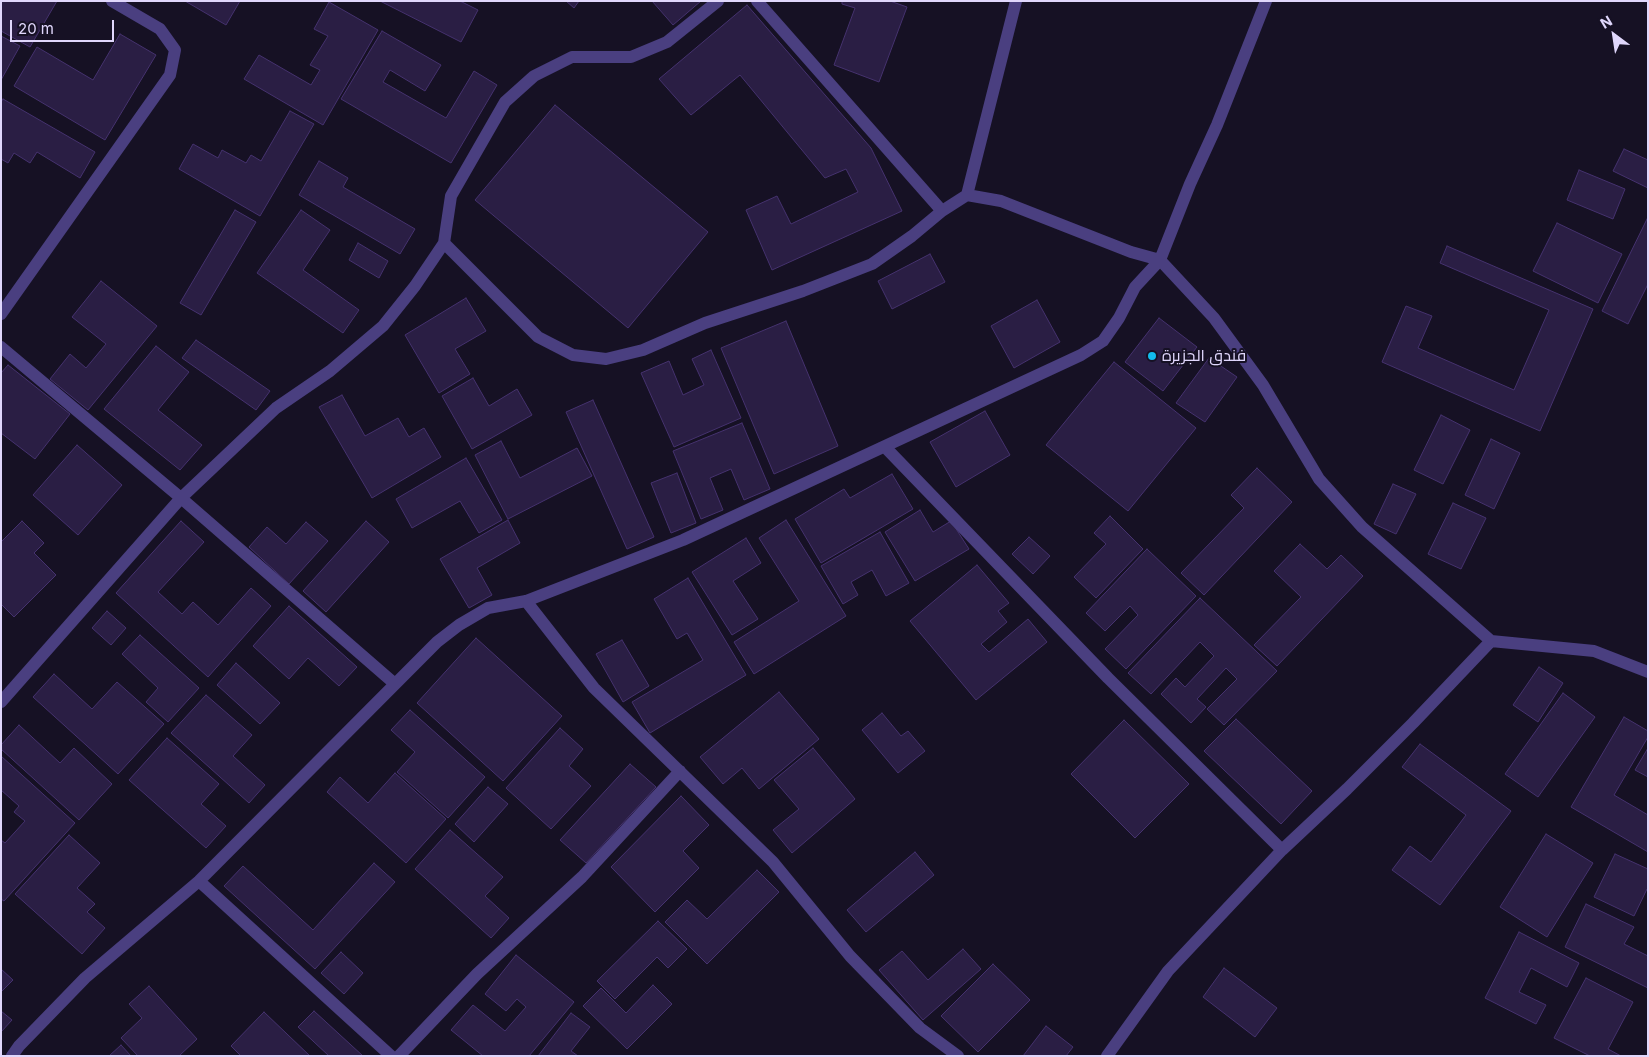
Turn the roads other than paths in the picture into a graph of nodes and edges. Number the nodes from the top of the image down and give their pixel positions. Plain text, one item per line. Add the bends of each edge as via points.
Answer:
1 (112, 1) edge
2 (718, 1) edge
3 (757, 1) edge
4 (1016, 1) edge
5 (1266, 1) edge
6 (967, 195) junction
7 (942, 211) junction
8 (444, 243) junction
9 (1160, 260) junction
10 (1, 314) edge
11 (1, 347) edge
12 (885, 447) junction
13 (181, 498) junction
14 (526, 601) junction
15 (1491, 641) junction
16 (1648, 672) edge
17 (395, 684) junction
18 (1, 702) edge
19 (680, 772) junction
20 (1282, 850) junction
21 (200, 882) junction
22 (12, 1056) edge
23 (391, 1056) edge
24 (399, 1056) edge
25 (958, 1056) edge
26 (1107, 1056) edge

1 - 10 street via 160,29 175,50 170,75
2 - 8 street via 667,42 631,57 572,58 534,76 505,102 451,196
3 - 7 street
4 - 6 street
5 - 9 street
6 - 7 street
6 - 9 street via 1001,201 1131,252
7 - 8 street via 872,264 704,323 643,350 606,359 573,354 538,337
8 - 13 street via 383,326 330,370 276,408
9 - 12 street via 1135,287 1103,341 1081,355
9 - 15 street via 1214,318 1263,385 1319,479 1362,527
11 - 13 street
12 - 14 street via 683,540
12 - 20 street via 1108,678
13 - 17 street
13 - 18 street
14 - 17 street via 488,608 459,625
14 - 19 street via 594,688
15 - 16 street via 1594,651
15 - 20 street via 1347,789
17 - 21 street
19 - 24 street via 582,877 476,974
19 - 25 street via 773,862 850,956 920,1028
20 - 26 street via 1168,971
21 - 22 street via 86,978
21 - 23 street

